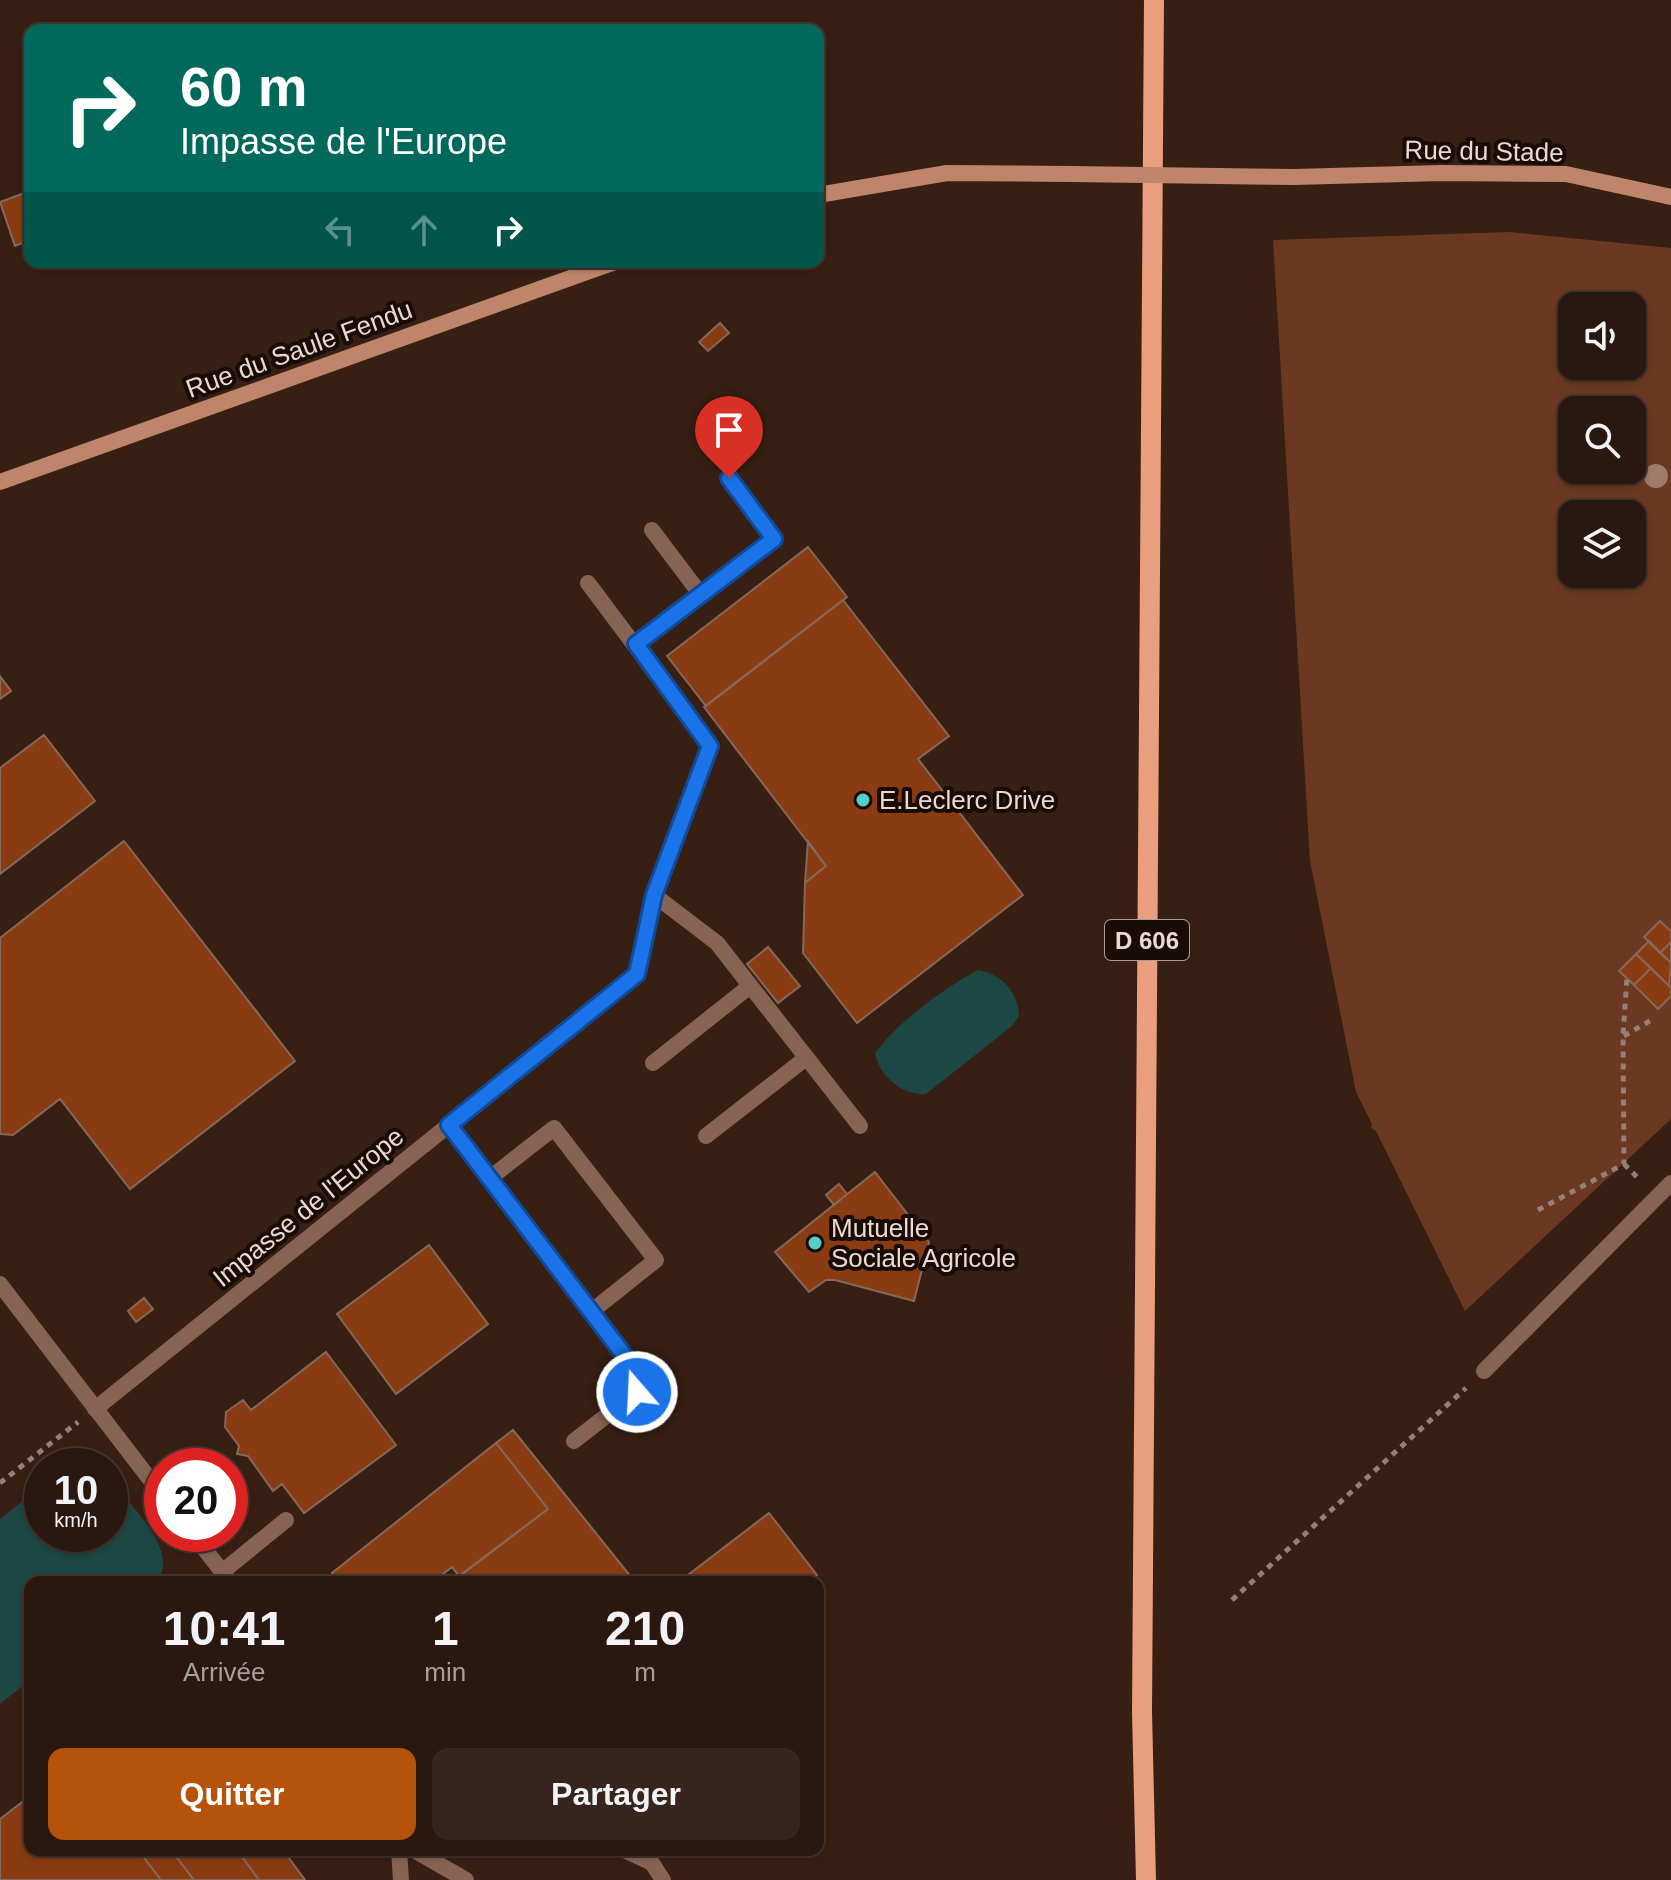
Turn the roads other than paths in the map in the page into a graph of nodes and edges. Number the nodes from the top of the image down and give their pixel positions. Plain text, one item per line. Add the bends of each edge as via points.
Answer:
1 (1154, 0) edge
2 (824, 194) edge
3 (1671, 197) edge
4 (598, 268) edge
5 (729, 478) dead end
6 (0, 482) edge
7 (652, 530) dead end
8 (588, 583) dead end
9 (701, 595) junction
10 (636, 644) junction
11 (654, 895) junction
12 (750, 986) junction
13 (806, 1058) junction
14 (653, 1063) dead end
15 (449, 1125) junction
16 (860, 1126) dead end
17 (706, 1136) dead end
18 (490, 1178) junction
19 (1671, 1183) edge
20 (0, 1284) edge
21 (592, 1311) junction
22 (1484, 1371) road end
23 (95, 1409) junction
24 (574, 1441) dead end
25 (144, 1472) edge
26 (286, 1520) dead end
27 (207, 1552) edge
28 (225, 1576) edge
29 (227, 1576) edge
30 (399, 1856) edge
31 (424, 1856) edge
32 (637, 1856) edge
33 (401, 1880) edge
34 (466, 1880) edge
35 (663, 1880) edge
36 (1146, 1880) edge

1 - 36 main road, D 606 via 1142,1712
2 - 3 street, Rue du Stade, bridge via 947,173 1441,173 1566,174
4 - 6 street, Rue du Saule Fendu
5 - 9 street via 774,539
7 - 9 street
8 - 10 street
9 - 10 street
10 - 11 street, Impasse de l'Europe via 710,746
11 - 12 street via 717,943
11 - 15 street, Impasse de l'Europe via 637,974
12 - 13 street
12 - 14 street
13 - 16 street
13 - 17 street
15 - 18 street
15 - 23 street, Impasse de l'Europe
18 - 21 street
18 - 21 street via 554,1128 656,1260
19 - 22 street
20 - 23 street
21 - 24 street via 637,1372 637,1392
23 - 25 street
26 - 29 street
27 - 28 street
30 - 33 street
31 - 34 street
32 - 35 street via 652,1863

